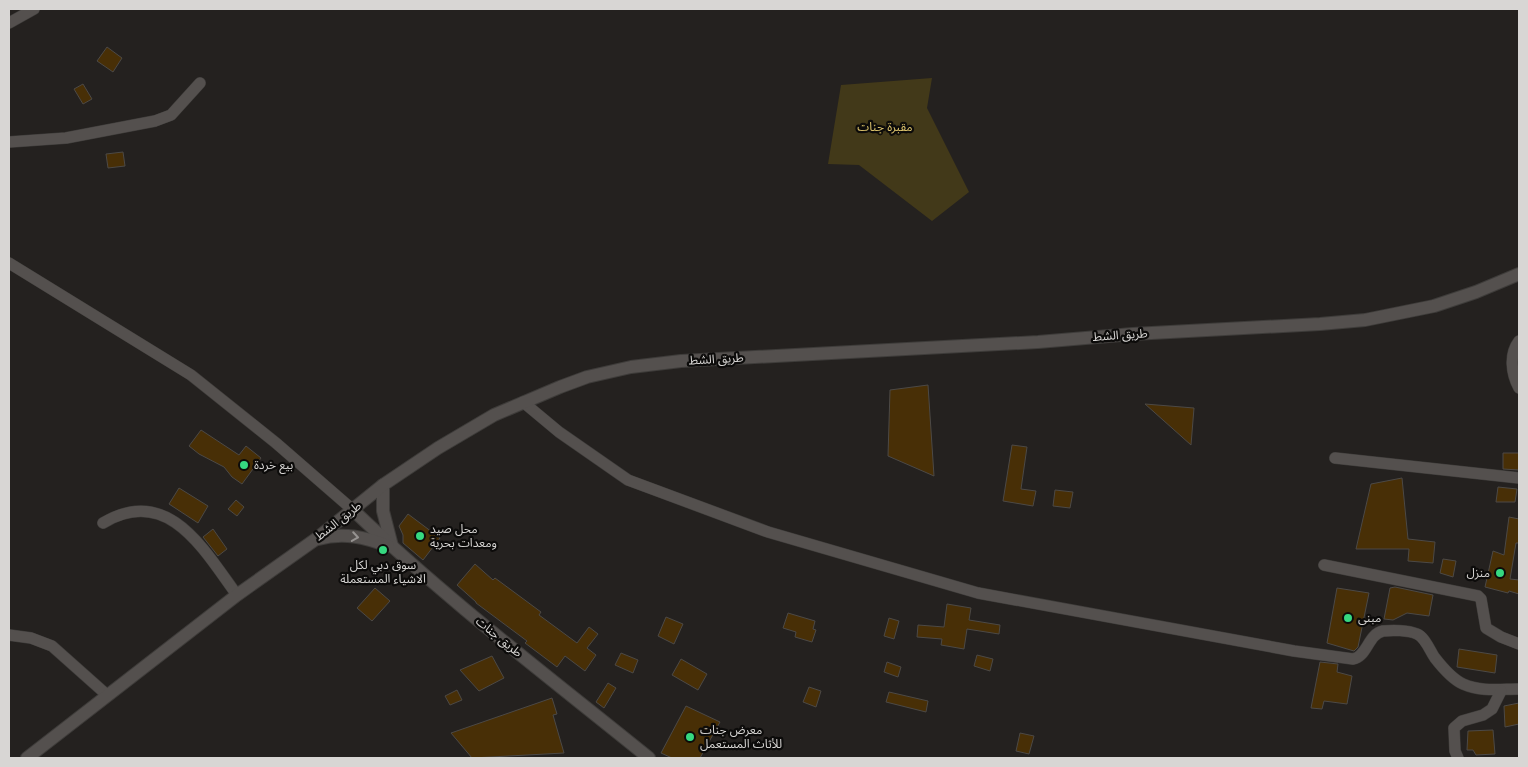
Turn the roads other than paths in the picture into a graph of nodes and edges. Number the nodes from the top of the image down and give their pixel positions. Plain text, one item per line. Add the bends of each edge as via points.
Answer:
1 (34, 9) edge
2 (9, 24) edge
3 (200, 83) dead end
4 (9, 142) edge
5 (9, 262) edge
6 (1519, 274) edge
7 (1519, 341) edge
8 (1519, 388) edge
9 (523, 402) junction
10 (1335, 458) dead end
11 (1519, 478) edge
12 (384, 485) junction
13 (353, 510) junction
14 (103, 523) dead end
15 (316, 539) junction
16 (393, 548) junction
17 (1324, 565) dead end
18 (237, 595) junction
19 (9, 636) edge
20 (1519, 644) edge
21 (1519, 689) edge
22 (1501, 691) junction
23 (108, 695) junction
24 (27, 758) edge
25 (649, 758) edge
26 (1458, 758) edge

1 - 2 street
3 - 4 street via 171,115 155,122 66,138
5 - 13 street via 191,375
6 - 9 main road, طريق الشط via 1434,306 1365,320 681,362 631,367 587,377
7 - 8 street via 1512,356
9 - 12 main road, طريق الشط via 464,432
9 - 22 street via 559,432 628,480 768,532 978,593 1294,651 1357,658 1375,634 1382,631 1417,634 1462,684
10 - 11 street
12 - 13 main road, طريق الشط
12 - 16 main road via 383,511
13 - 15 main road, طريق الشط
13 - 16 main road, طريق جنات
14 - 18 street via 134,510 167,517 202,547
15 -> 16 main road via 336,535 360,537
15 - 18 main road, طريق الشط
16 - 25 main road, طريق جنات
17 - 20 street via 1478,596 1486,628
18 - 23 main road, طريق الشط
19 - 23 street via 31,638 52,646
21 - 22 street
22 - 26 street via 1492,709 1462,721 1454,728
23 - 24 main road, طريق الشط

